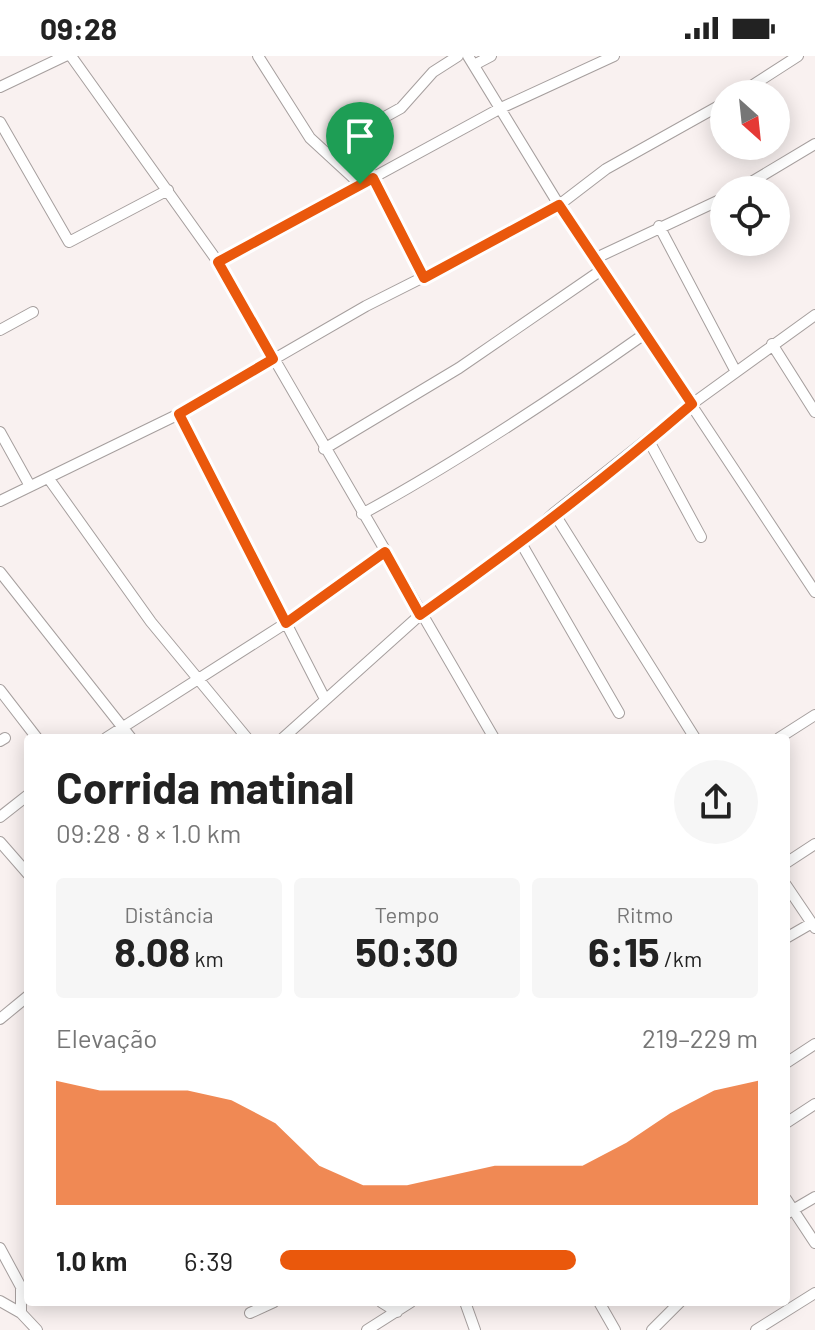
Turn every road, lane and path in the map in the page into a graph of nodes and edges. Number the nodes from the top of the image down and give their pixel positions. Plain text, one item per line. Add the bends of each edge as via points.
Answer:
1 (65, 56) edge
2 (71, 56) edge
3 (258, 56) edge
4 (458, 56) edge
5 (491, 56) edge
6 (614, 56) edge
7 (798, 56) edge
8 (471, 60) edge
9 (761, 80) edge
10 (0, 87) edge
11 (501, 108) junction
12 (710, 111) edge
13 (0, 122) edge
14 (363, 129) dead end
15 (815, 144) edge
16 (761, 176) edge
17 (373, 178) junction
18 (360, 184) junction
19 (168, 190) junction
20 (710, 204) edge
21 (559, 205) junction
22 (659, 226) junction
23 (596, 258) junction
24 (218, 262) junction
25 (603, 269) junction
26 (424, 278) junction
27 (33, 312) dead end
28 (815, 315) edge
29 (0, 330) edge
30 (646, 333) junction
31 (772, 344) junction
32 (273, 359) junction
33 (736, 372) junction
34 (692, 404) junction
35 (815, 412) edge
36 (179, 414) junction
37 (0, 432) edge
38 (649, 441) junction
39 (324, 449) junction
40 (49, 479) junction
41 (30, 486) junction
42 (0, 501) edge
43 (554, 513) junction
44 (362, 514) junction
45 (701, 537) dead end
46 (521, 543) junction
47 (385, 552) junction
48 (0, 572) edge
49 (815, 592) edge
50 (420, 615) junction
51 (286, 623) junction
52 (199, 678) junction
53 (0, 690) edge
54 (325, 699) junction
55 (619, 713) dead end
56 (815, 715) edge
57 (122, 727) junction
58 (298, 733) edge
59 (34, 734) edge
60 (112, 734) edge
61 (128, 734) edge
62 (244, 734) edge
63 (492, 734) edge
64 (692, 734) edge
65 (785, 734) edge
66 (24, 798) edge
67 (0, 817) edge
68 (0, 842) edge
69 (815, 844) edge
70 (790, 860) edge
71 (24, 869) edge
72 (790, 891) edge
73 (814, 926) edge
74 (790, 936) edge
75 (24, 999) edge
76 (0, 1019) edge
77 (815, 1044) edge
78 (790, 1060) edge
79 (815, 1104) edge
80 (790, 1120) edge
81 (815, 1197) edge
82 (790, 1212) edge
83 (815, 1243) edge
84 (0, 1248) edge
85 (815, 1293) edge
86 (0, 1301) edge
87 (265, 1306) edge
88 (387, 1306) edge
89 (405, 1306) edge
90 (466, 1306) edge
91 (601, 1306) edge
92 (676, 1306) edge
93 (397, 1312) junction
94 (21, 1313) junction
95 (250, 1313) dead end
96 (37, 1330) edge
97 (367, 1330) edge
98 (475, 1330) edge
99 (615, 1330) edge
100 (652, 1330) edge
101 (756, 1330) edge

1 - 10 street
2 - 19 street
3 - 18 street via 310,138
4 - 14 street via 433,72 401,108
5 - 8 street
6 - 11 street
7 - 9 street
8 - 11 street
11 - 17 street
11 - 21 street
12 - 21 street via 606,169
13 - 19 street via 69,242
15 - 16 street
17 - 18 street
17 - 26 street
18 - 24 street
19 - 24 street
20 - 22 street
21 - 23 street
21 - 26 street
22 - 23 street
22 - 33 street
23 - 25 street
24 - 32 street
25 - 30 street
25 - 39 street via 459,368
26 - 32 street
27 - 29 street
28 - 31 street
30 - 34 street
30 - 44 street via 512,425
31 - 33 street
31 - 35 street
32 - 36 street
32 - 39 street
33 - 34 street
34 - 38 street
34 - 49 street
36 - 40 street
36 - 51 street
37 - 41 street
38 - 43 street
38 - 45 street
39 - 44 street
40 - 41 street
40 - 52 street via 151,622
41 - 42 street
43 - 46 street
43 - 64 street
44 - 47 street
46 - 50 street
46 - 55 street
47 - 50 street
47 - 51 street
48 - 57 street
50 - 54 street
50 - 63 street
51 - 52 street
51 - 54 street
52 - 57 street
52 - 62 street
53 - 59 street
54 - 58 street
56 - 65 street
57 - 60 street
57 - 61 street
66 - 67 street
68 - 71 street
69 - 70 street
72 - 73 street
73 - 74 street
75 - 76 street
77 - 78 street
79 - 80 street
81 - 82 street
82 - 83 street
84 - 94 street via 21,1287
85 - 101 street
86 - 94 street
87 - 95 street
88 - 93 street
89 - 93 street
90 - 98 street
91 - 99 street
92 - 100 street
93 - 97 street
94 - 96 street

